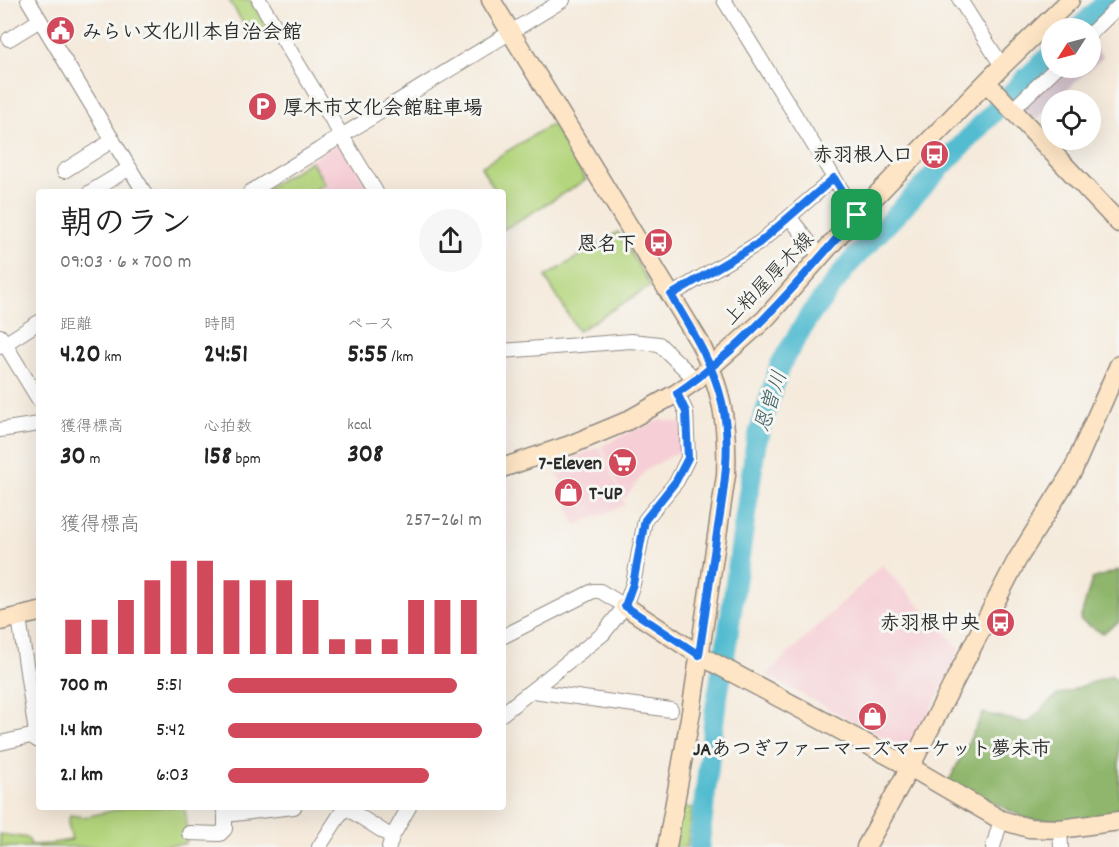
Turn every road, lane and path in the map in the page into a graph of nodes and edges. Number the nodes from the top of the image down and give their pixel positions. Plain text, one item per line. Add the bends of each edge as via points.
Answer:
1 (259, 0) edge
2 (491, 0) edge
3 (563, 0) edge
4 (724, 0) edge
5 (960, 0) edge
6 (1070, 0) edge
7 (31, 1) edge
8 (1119, 6) edge
9 (40, 20) junction
10 (1101, 23) edge
11 (511, 32) junction
12 (9, 39) dead end
13 (1002, 66) junction
14 (1046, 78) edge
15 (992, 88) junction
16 (1012, 110) junction
17 (341, 135) junction
18 (113, 140) junction
19 (129, 168) junction
20 (64, 171) dead end
21 (834, 178) junction
22 (95, 189) edge
23 (142, 189) edge
24 (255, 189) edge
25 (374, 189) edge
26 (857, 215) junction
27 (790, 218) junction
28 (1119, 223) edge
29 (821, 257) junction
30 (671, 295) junction
31 (36, 324) edge
32 (2, 342) edge
33 (506, 351) edge
34 (1119, 365) edge
35 (711, 368) junction
36 (696, 380) junction
37 (35, 383) edge
38 (677, 393) junction
39 (36, 424) edge
40 (0, 430) edge
41 (506, 467) edge
42 (625, 606) junction
43 (36, 613) edge
44 (19, 617) junction
45 (0, 621) edge
46 (506, 635) edge
47 (704, 657) junction
48 (533, 691) junction
49 (671, 710) dead end
50 (506, 711) edge
51 (36, 728) edge
52 (36, 740) edge
53 (0, 743) edge
54 (910, 767) junction
55 (240, 810) edge
56 (341, 810) edge
57 (345, 810) edge
58 (407, 810) edge
59 (224, 811) edge
60 (1001, 820) junction
61 (1119, 821) edge
62 (1060, 829) junction
63 (189, 834) dead end
64 (390, 842) edge
65 (319, 847) edge
66 (667, 847) edge
67 (866, 847) edge
68 (993, 847) edge
69 (1061, 847) edge

1 - 17 street
2 - 11 street
3 - 11 street
4 - 21 street
5 - 13 street
6 - 13 street, 上粕屋厚木線
7 - 9 street
8 - 10 street
9 - 12 street
9 - 18 street
11 - 17 street
11 - 30 street
13 - 15 street, 上粕屋厚木線
14 - 16 street
15 - 16 street
15 - 26 street, 上粕屋厚木線
16 - 28 street
17 - 24 street
17 - 25 street
18 - 19 street
18 - 20 street
19 - 22 street
19 - 23 street
21 - 26 street
21 - 27 street
26 - 29 street, 上粕屋厚木線
27 - 29 street
27 - 30 street via 759,243
29 - 35 street, 上粕屋厚木線 via 765,319
30 - 35 street
31 - 32 street
32 - 37 street
33 - 36 street via 631,341 659,344
34 - 54 street via 1073,470 1017,560
35 - 36 street, 上粕屋厚木線
35 - 47 street via 722,401 727,438
36 - 38 street, 上粕屋厚木線
38 - 41 street, 上粕屋厚木線 via 625,422
38 - 42 street via 686,412 688,458 676,481 645,520
39 - 40 street
42 - 46 street via 593,591
42 - 47 street
42 - 48 street via 603,634
43 - 44 street
44 - 45 street
44 - 51 street
47 - 54 street
47 - 66 street
48 - 49 street
48 - 50 street
52 - 53 street via 31,736
54 - 60 street
54 - 67 street
55 - 59 street
56 - 65 street
57 - 64 street
58 - 64 street
59 - 63 street via 225,829 220,834
60 - 62 street via 1029,828
60 - 68 street
61 - 62 street
62 - 69 street

